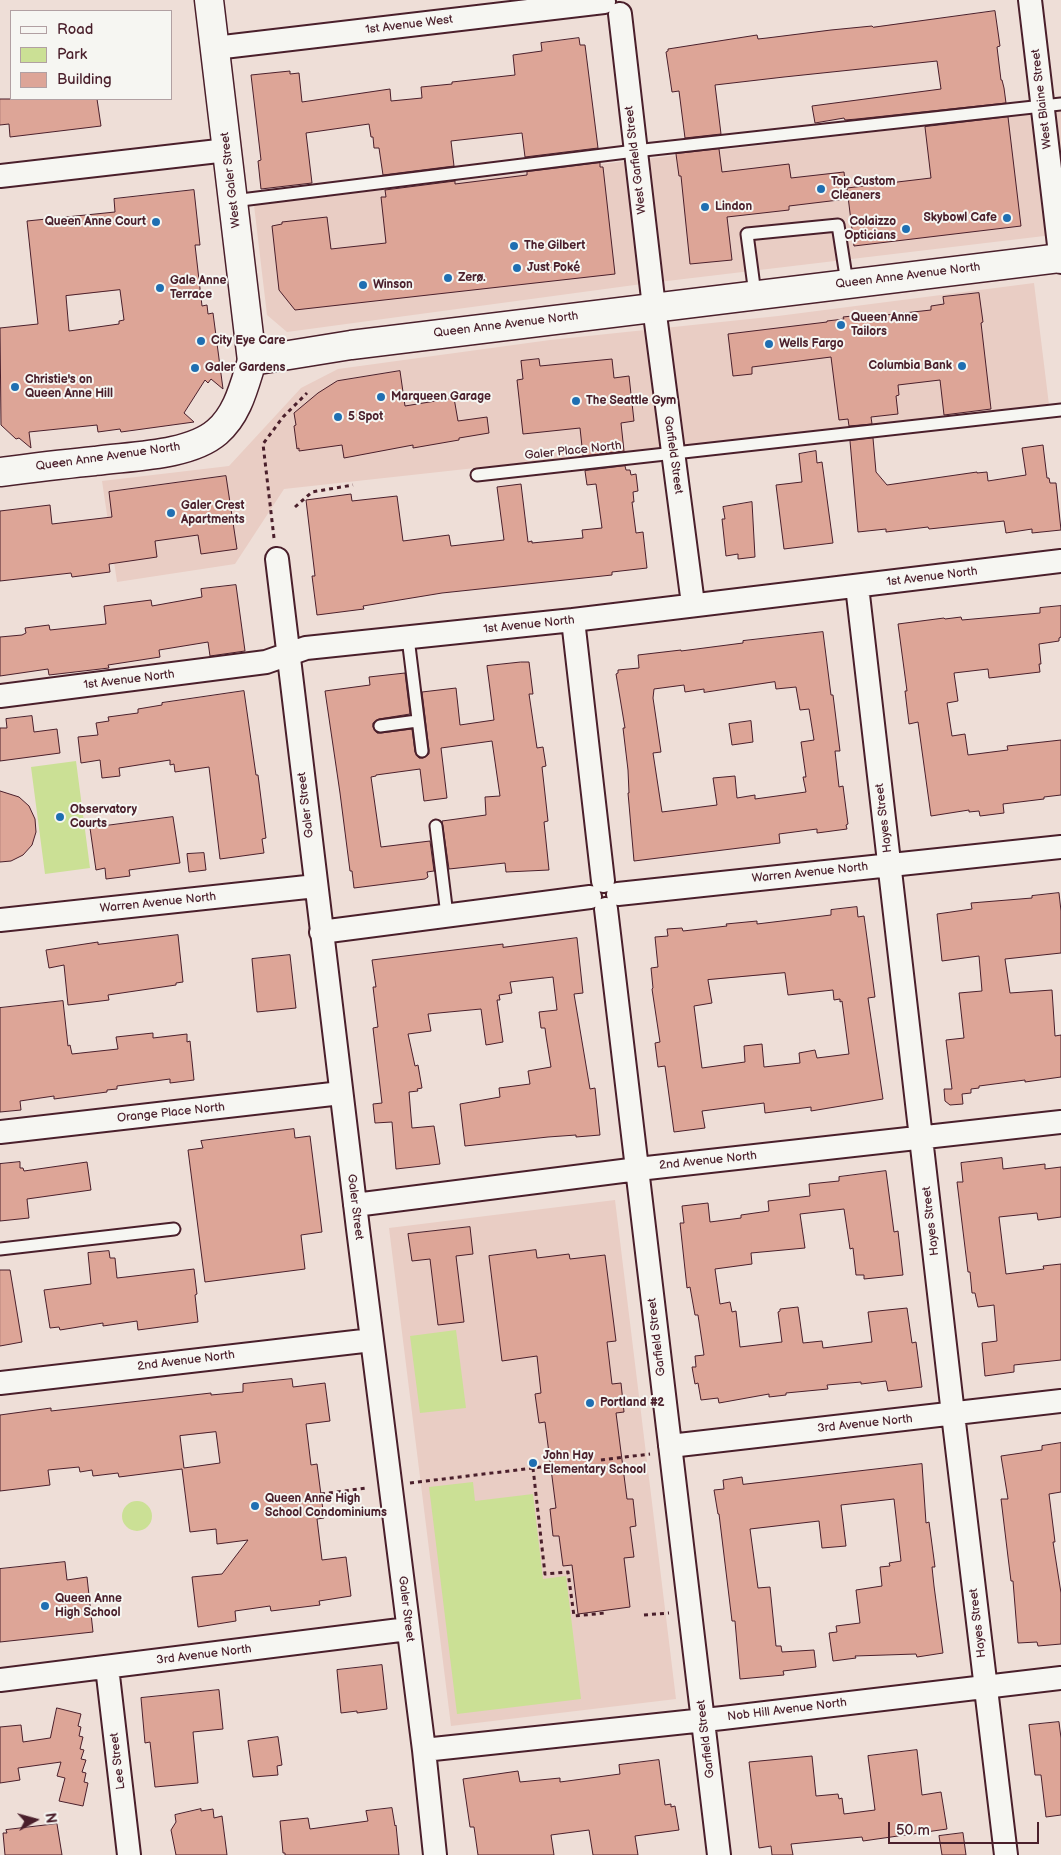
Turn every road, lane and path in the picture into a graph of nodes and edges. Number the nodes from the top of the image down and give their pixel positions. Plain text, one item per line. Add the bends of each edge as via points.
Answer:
1 (209, 0) edge
2 (1030, 0) edge
3 (615, 4) edge
4 (215, 48) junction
5 (1052, 105) edge
6 (227, 150) junction
7 (635, 151) junction
8 (0, 176) edge
9 (233, 201) junction
10 (1061, 259) edge
11 (847, 283) junction
12 (755, 294) junction
13 (654, 307) junction
14 (252, 361) junction
15 (307, 393) dead end
16 (1061, 410) edge
17 (672, 454) junction
18 (0, 472) edge
19 (477, 476) dead end
20 (353, 485) dead end
21 (295, 506) dead end
22 (276, 553) joint
23 (1061, 561) edge
24 (857, 586) junction
25 (693, 604) junction
26 (573, 620) junction
27 (408, 638) junction
28 (288, 654) junction
29 (0, 696) edge
30 (417, 722) junction
31 (380, 726) dead end
32 (422, 751) dead end
33 (436, 826) dead end
34 (1061, 846) edge
35 (890, 865) junction
36 (316, 886) junction
37 (604, 895) junction
38 (447, 915) junction
39 (0, 920) edge
40 (322, 932) junction
41 (341, 1093) junction
42 (1061, 1122) edge
43 (0, 1132) edge
44 (922, 1137) junction
45 (638, 1169) junction
46 (355, 1205) junction
47 (174, 1229) dead end
48 (0, 1249) edge
49 (372, 1340) junction
50 (0, 1383) edge
51 (1061, 1401) edge
52 (953, 1414) junction
53 (660, 1450) junction
54 (600, 1460) dead end
55 (550, 1466) dead end
56 (533, 1468) junction
57 (410, 1483) dead end
58 (367, 1488) dead end
59 (321, 1494) dead end
60 (605, 1613) dead end
61 (670, 1613) dead end
62 (644, 1615) dead end
63 (408, 1629) junction
64 (107, 1667) junction
65 (1061, 1678) edge
66 (0, 1680) edge
67 (986, 1687) junction
68 (703, 1720) junction
69 (424, 1750) junction
70 (128, 1855) edge
71 (435, 1855) edge
72 (719, 1855) edge
73 (1006, 1855) edge

1 - 4 main road, West Galer Street
2 - 5 street, West Blaine Street
3 - 4 street, 1st Avenue West
3 - 7 street, West Garfield Street
4 - 6 main road, West Galer Street
5 - 7 lane
5 - 10 street, West Blaine Street
6 - 8 street
6 - 9 main road, West Galer Street
7 - 9 lane
7 - 13 street, West Garfield Street
9 - 14 main road, West Galer Street
10 - 11 main road, Queen Anne Avenue North
11 - 12 main road, Queen Anne Avenue North
11 - 12 lane via 838,225 747,234
12 - 13 main road, Queen Anne Avenue North
13 - 14 main road, Queen Anne Avenue North via 351,344
13 - 17 street, Garfield Street
14 - 18 main road, Queen Anne Avenue North via 240,399 230,417 216,432 197,443 147,454
15 - 22 path via 263,444
16 - 17 lane, Galer Place North
17 - 19 lane, Galer Place North
17 - 25 street, Garfield Street
20 - 21 path via 312,492
22 - 28 street, Galer Street
23 - 24 street, 1st Avenue North
24 - 25 street, 1st Avenue North
24 - 35 street, Hayes Street
25 - 26 street, 1st Avenue North
26 - 27 street, 1st Avenue North
26 - 37 street, Garfield Street
27 - 28 street, 1st Avenue North via 306,648
27 - 30 lane
28 - 29 street, 1st Avenue North via 266,662
28 - 36 street, Galer Street
30 - 31 lane
30 - 32 lane
33 - 38 lane
34 - 35 street, Warren Avenue North
35 - 37 street, Warren Avenue North
35 - 44 street, Hayes Street
36 - 39 street, Warren Avenue North
36 - 40 street, Galer Street
37 - 38 street, Warren Avenue North
37 - 45 street, Garfield Street
38 - 40 street, Warren Avenue North
40 - 41 street, Galer Street
41 - 43 street, Orange Place North
41 - 46 street, Galer Street
42 - 44 street, 2nd Avenue North
44 - 45 street, 2nd Avenue North
44 - 52 street, Hayes Street
45 - 46 street, 2nd Avenue North
45 - 53 street, Garfield Street
46 - 49 street, Galer Street
47 - 48 lane
49 - 50 street, 2nd Avenue North
49 - 63 street, Galer Street
51 - 52 street, 3rd Avenue North
52 - 53 street, 3rd Avenue North
52 - 67 street, Hayes Street
53 - 54 path
53 - 68 street, Garfield Street
55 - 56 path
56 - 57 path
56 - 60 path via 545,1574 568,1572 574,1616
58 - 59 path
61 - 62 path
63 - 64 street, 3rd Avenue North
63 - 69 street, Galer Street
64 - 66 street, 3rd Avenue North
64 - 70 street, Lee Street
65 - 67 street, Nob Hill Avenue North
67 - 68 street, Nob Hill Avenue North
67 - 73 street, Hayes Street
68 - 69 street, Nob Hill Avenue North
68 - 72 street, Garfield Street
69 - 71 street, Galer Street

